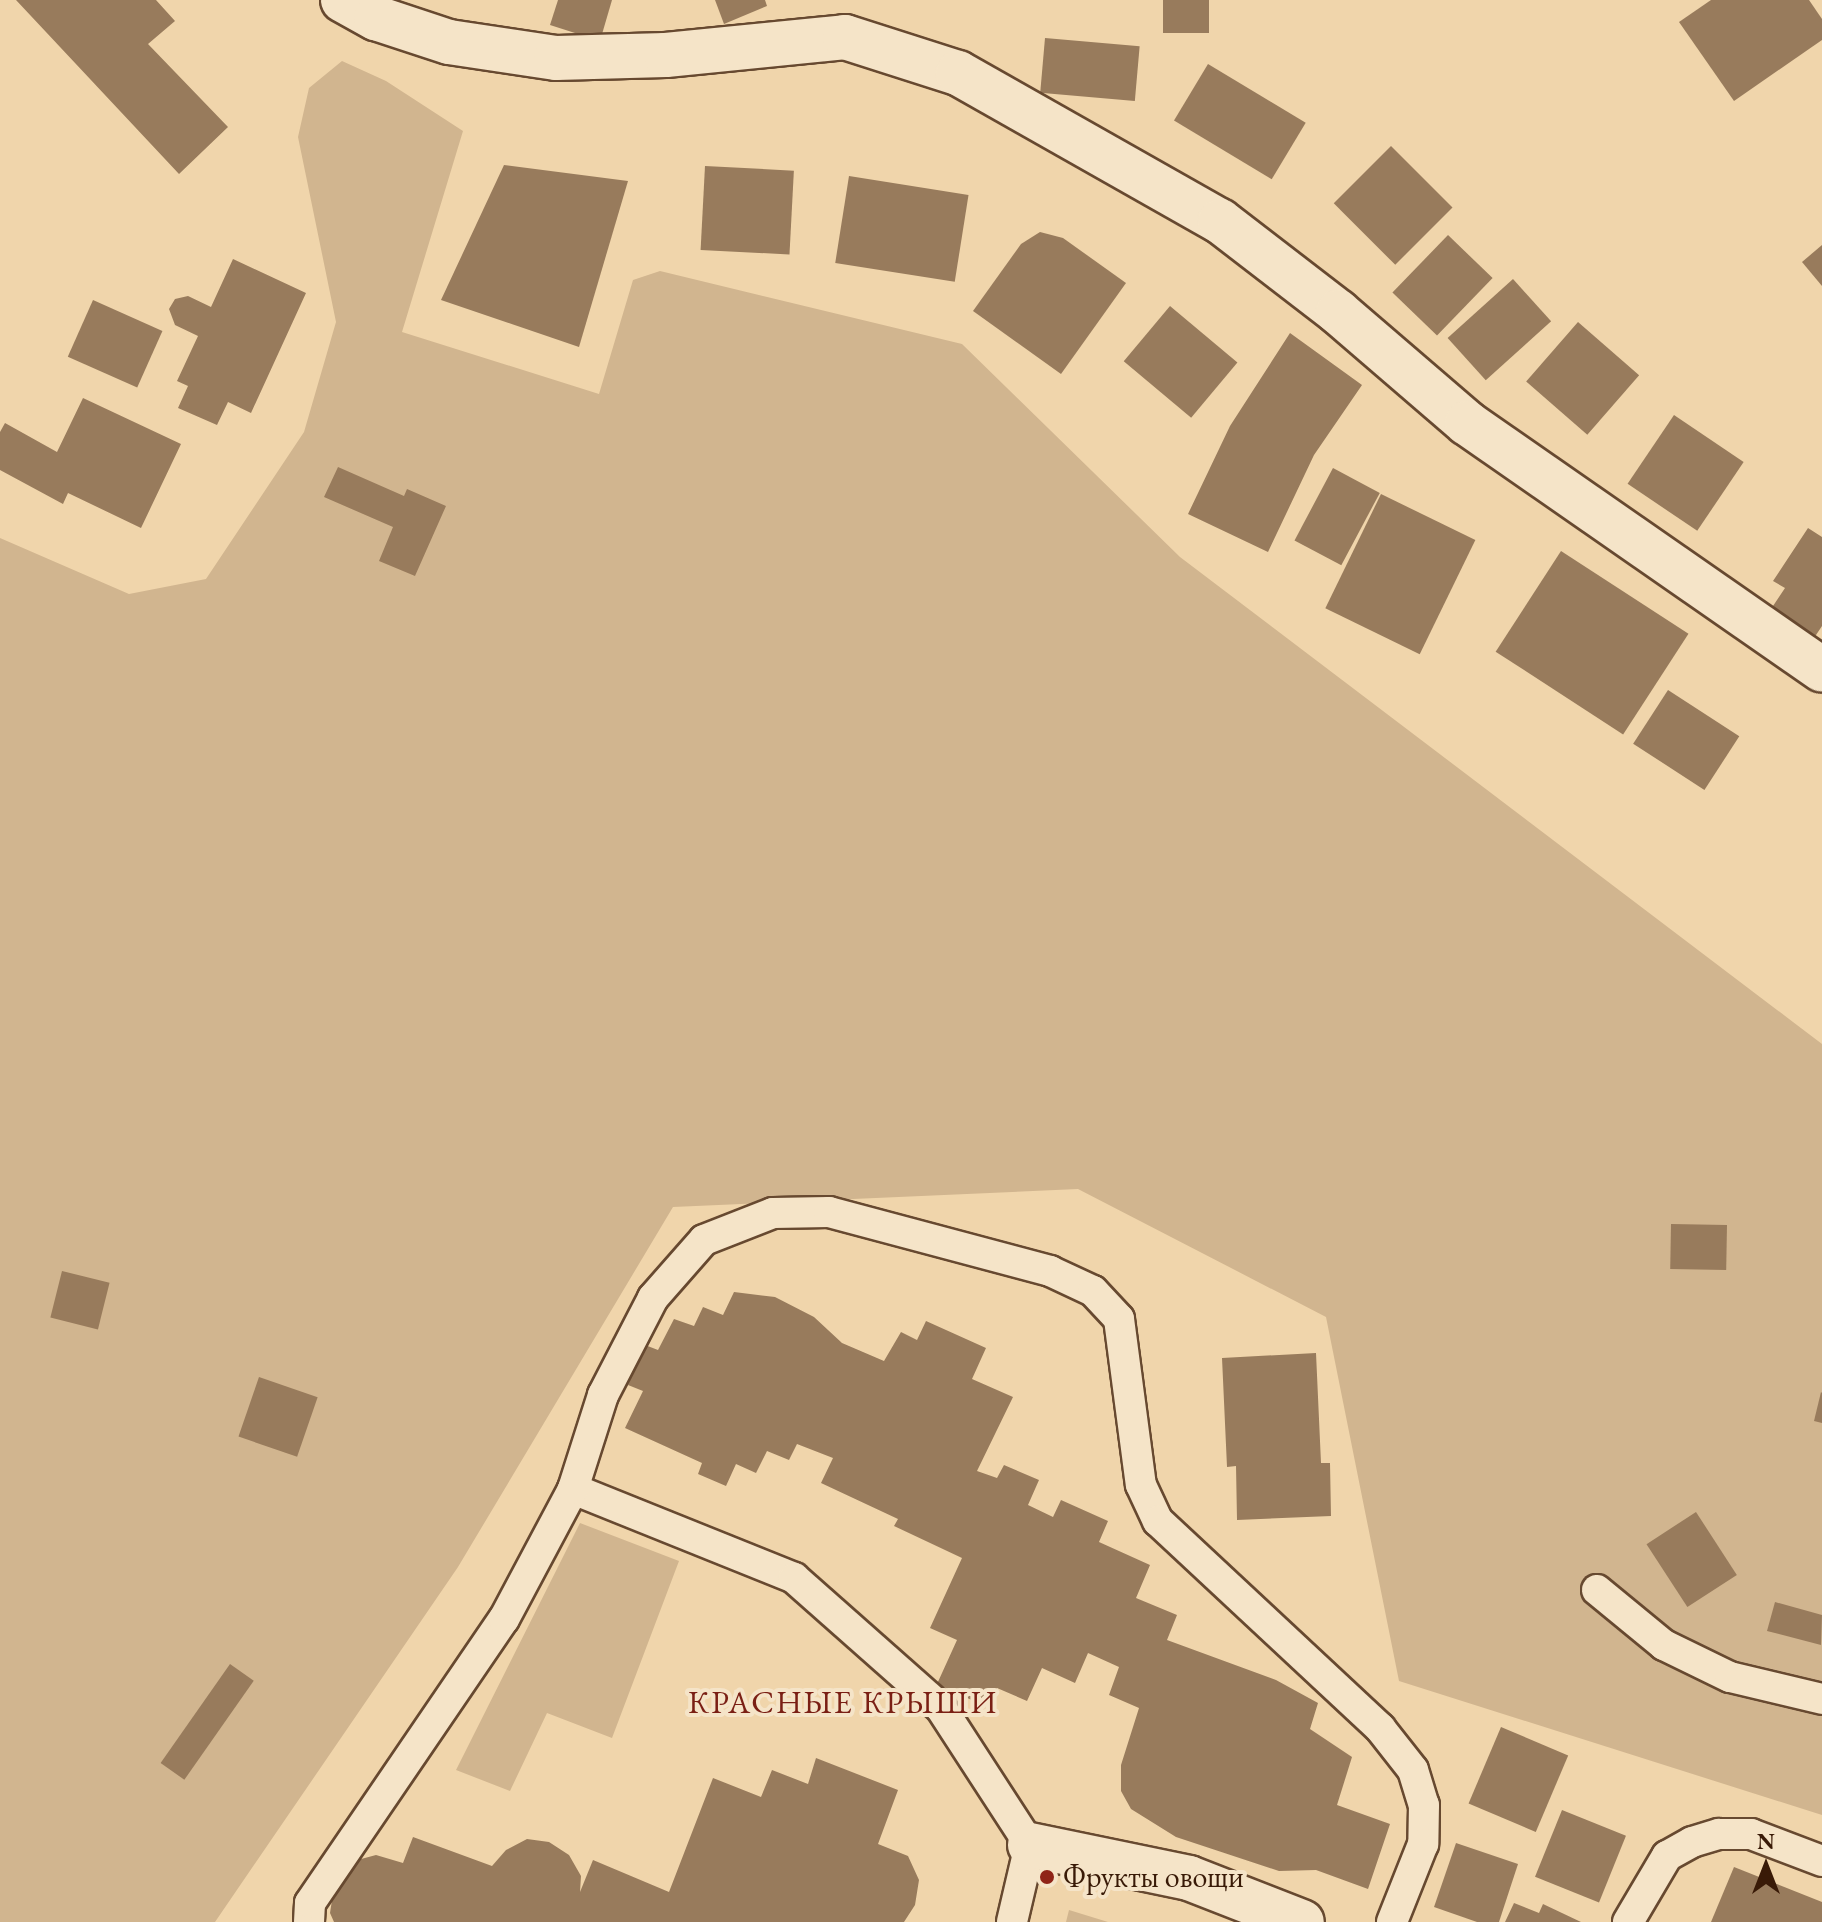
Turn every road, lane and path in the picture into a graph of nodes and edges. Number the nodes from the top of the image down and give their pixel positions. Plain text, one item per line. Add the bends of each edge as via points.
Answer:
1 (343, 0) edge
2 (1822, 670) edge
3 (573, 1489) junction
4 (1597, 1590) dead end
5 (1822, 1699) edge
6 (1030, 1845) junction
7 (1822, 1861) edge
8 (309, 1922) edge
9 (1012, 1922) edge
10 (1302, 1922) edge
11 (1392, 1922) edge
12 (1628, 1922) edge

1 - 2 street via 376,18 449,42 556,58 666,55 845,37 958,73 1220,221 1338,312 1467,423
3 - 6 lane via 794,1578 941,1708
3 - 8 lane via 504,1619 310,1903
3 - 11 lane via 603,1395 653,1298 704,1240 773,1213 829,1212 1050,1271 1093,1291 1119,1319 1141,1485 1158,1521 1380,1728 1413,1770 1424,1805 1423,1844
4 - 5 lane via 1664,1645 1730,1677
6 - 9 lane
6 - 10 street via 1189,1878
7 - 12 lane via 1751,1834 1719,1834 1692,1842 1667,1856

